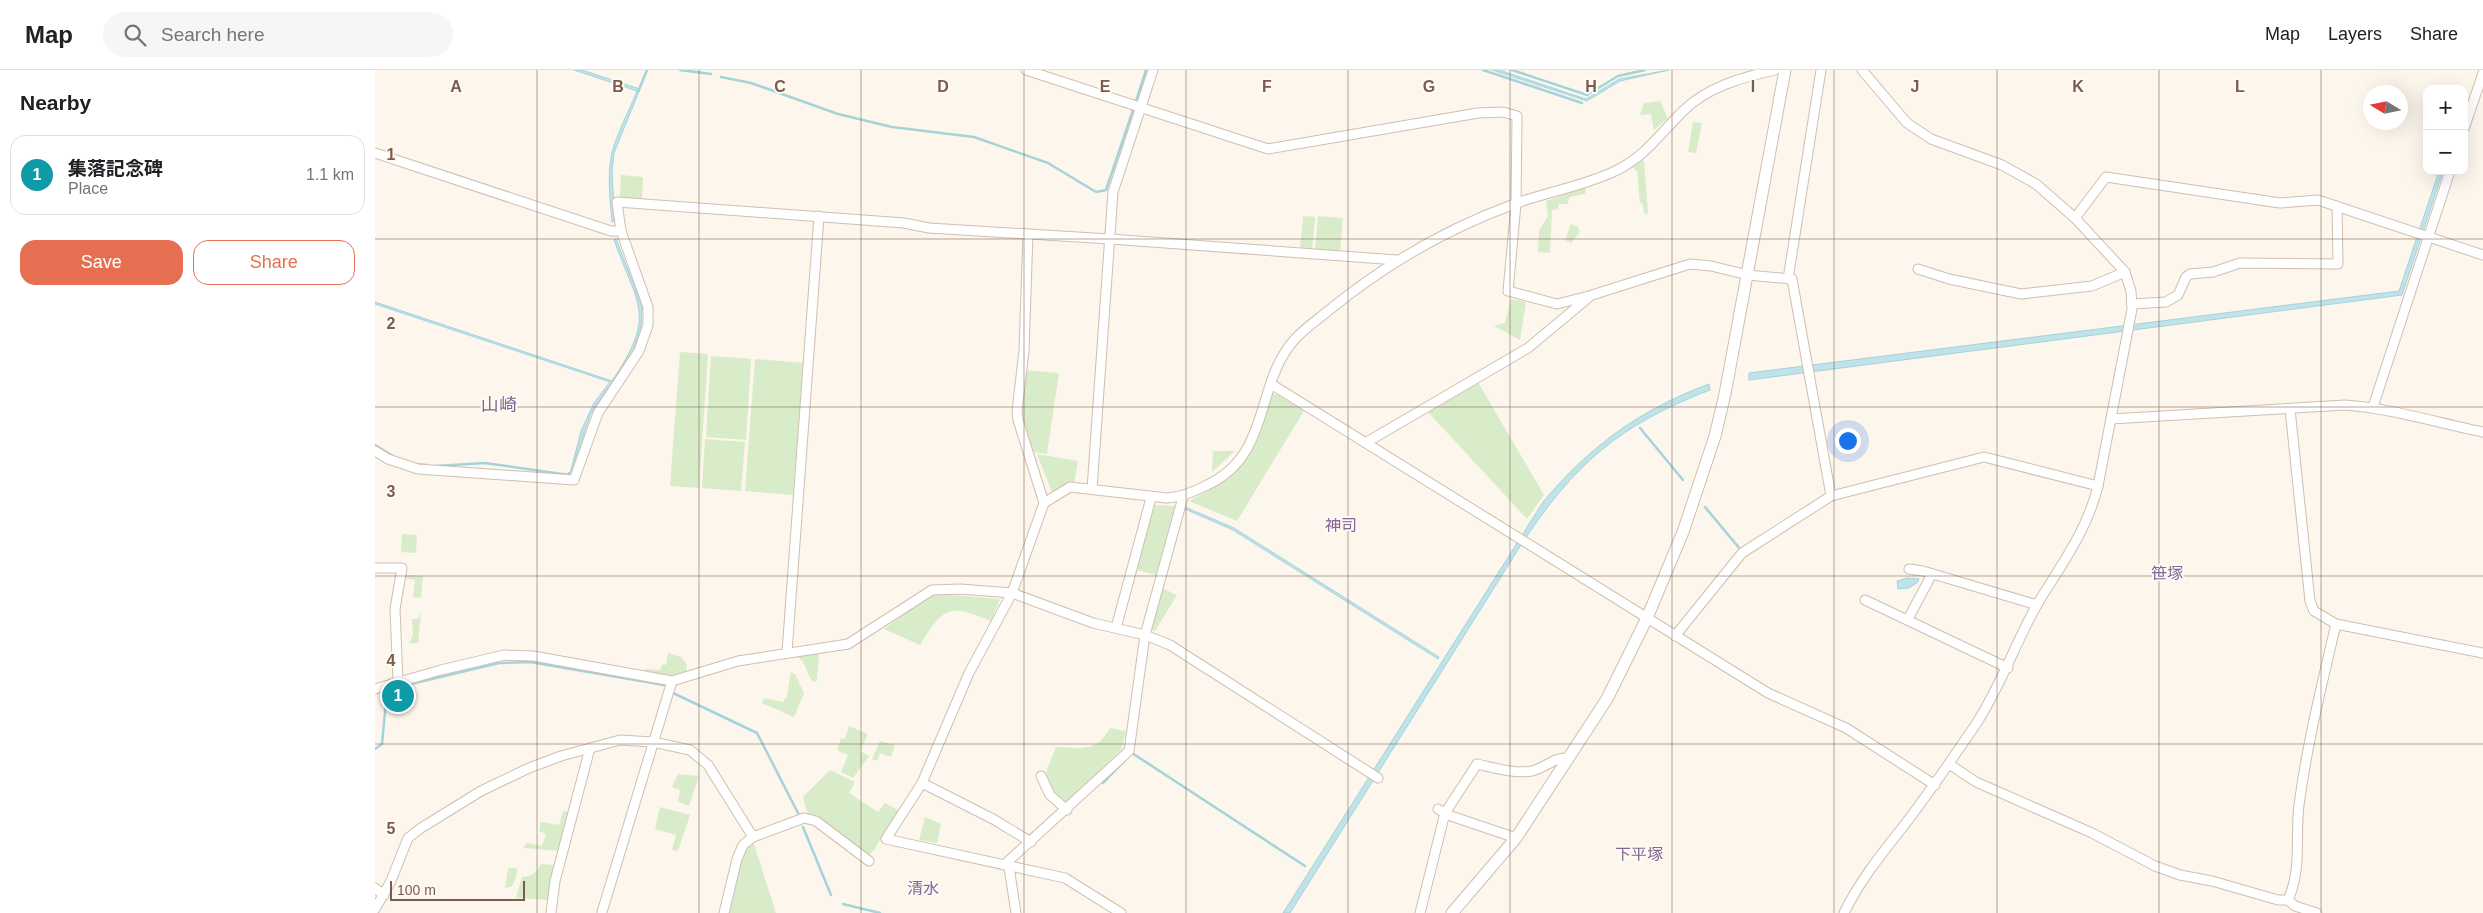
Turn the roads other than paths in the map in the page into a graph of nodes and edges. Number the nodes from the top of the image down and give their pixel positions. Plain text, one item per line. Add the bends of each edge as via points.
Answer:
1 (1026, 70) edge
2 (1153, 70) edge
3 (1775, 70) edge
4 (1785, 70) edge
5 (1821, 70) edge
6 (1862, 70) edge
7 (1748, 73) edge
8 (2483, 73) edge
9 (1141, 109) junction
10 (2468, 117) edge
11 (375, 153) edge
12 (2449, 175) edge
13 (1516, 204) junction
14 (2337, 206) junction
15 (819, 216) junction
16 (2075, 218) junction
17 (621, 230) junction
18 (1028, 234) junction
19 (2428, 237) junction
20 (1111, 239) junction
21 (2483, 255) edge
22 (1397, 260) junction
23 (1918, 269) dead end
24 (2125, 272) junction
25 (1749, 275) junction
26 (1788, 279) junction
27 (1589, 296) junction
28 (2132, 304) junction
29 (1271, 384) junction
30 (2373, 407) junction
31 (2290, 409) junction
32 (2111, 419) junction
33 (2483, 432) edge
34 (1367, 442) junction
35 (375, 451) edge
36 (2098, 486) junction
37 (1092, 489) junction
38 (1183, 496) junction
39 (1831, 496) junction
40 (1151, 498) junction
41 (1044, 503) junction
42 (375, 568) edge
43 (1909, 569) dead end
44 (1932, 574) junction
45 (1012, 593) junction
46 (1865, 600) dead end
47 (2037, 605) junction
48 (1647, 618) junction
49 (1908, 619) junction
50 (2336, 624) junction
51 (1116, 628) junction
52 (1145, 635) junction
53 (1675, 636) junction
54 (787, 652) junction
55 (2483, 653) edge
56 (2008, 668) junction
57 (672, 681) junction
58 (398, 682) junction
59 (375, 689) edge
60 (653, 742) junction
61 (590, 748) junction
62 (1568, 758) junction
63 (1949, 764) junction
64 (1041, 776) dead end
65 (1378, 778) dead end
66 (922, 783) junction
67 (1935, 785) junction
68 (1067, 810) junction
69 (1441, 811) junction
70 (753, 837) junction
71 (1517, 838) junction
72 (1031, 842) junction
73 (869, 862) dead end
74 (1006, 866) junction
75 (375, 888) edge
76 (384, 895) junction
77 (2287, 900) junction
78 (375, 908) edge
79 (551, 913) edge
80 (602, 913) edge
81 (724, 913) edge
82 (1016, 913) edge
83 (1121, 913) edge
84 (1420, 913) edge
85 (1452, 913) edge
86 (1844, 913) edge
87 (2317, 913) edge

1 - 9 street
2 - 9 street
3 - 7 street
4 - 25 street
5 - 26 street
6 - 16 street via 1907,123 1931,139 2002,165 2037,184
7 - 13 street via 1714,89 1684,109 1649,149 1614,172
8 - 10 street
9 - 13 street via 1268,150 1478,113 1503,112 1517,116
9 - 20 street via 1113,192
11 - 17 street via 611,231
12 - 19 street
13 - 22 street via 1447,233
13 - 27 street via 1509,292 1557,304
14 - 16 street via 2318,200 2276,202 2106,177
14 - 19 street
14 - 28 street via 2338,264 2240,263 2213,272 2190,274 2178,295 2166,302
15 - 17 street via 617,202
15 - 18 street via 929,228
15 - 54 street
16 - 24 street
17 - 35 street via 645,294 648,325 639,351 598,413 574,480 418,469
18 - 20 street
18 - 41 street via 1017,411
19 - 21 street
19 - 30 street
20 - 22 street
20 - 37 street
22 - 29 street via 1355,289 1295,339 1281,359
23 - 24 street via 2021,294 2092,286
24 - 28 street
25 - 26 street
25 - 27 street via 1690,264
25 - 48 street via 1715,436 1683,532
26 - 39 street via 1792,280
27 - 34 street via 1528,348
28 - 32 street
29 - 34 street
29 - 38 street via 1247,450 1235,468
30 - 31 street via 2345,404
30 - 33 street
31 - 32 street
31 - 50 street via 2310,601 2314,611
32 - 36 street
34 - 48 street
36 - 39 street via 1984,456
36 - 47 street via 2093,508 2080,536
37 - 40 street
37 - 41 street via 1070,487
38 - 40 street
38 - 52 street
39 - 53 street via 1742,553
40 - 51 street
41 - 45 street
42 - 58 street via 402,568 395,609
43 - 44 street
44 - 47 street
44 - 49 street
45 - 51 street via 1093,623
45 - 54 street via 932,590 848,644
45 - 66 street via 969,673
46 - 49 street
47 - 56 street
48 - 53 street
48 - 62 street via 1607,699
49 - 56 street
50 - 55 street
50 - 77 street via 2305,766 2299,806 2297,868
51 - 52 street
52 - 65 street via 1170,645
52 - 68 street via 1129,751
53 - 67 street via 1768,693 1846,728
54 - 57 street via 738,661
56 - 63 street
57 - 58 street via 533,656 504,655
57 - 60 street
58 - 59 street
60 - 61 street via 620,740
60 - 70 street via 690,750 708,765
60 - 80 street
61 - 76 street via 529,768 481,791 421,828 408,838
61 - 79 street via 555,881
62 - 69 street via 1560,757 1533,771 1512,772 1477,764
62 - 71 street
63 - 67 street
63 - 77 street via 1976,782 2092,833 2155,866 2179,875 2212,880
64 - 68 street via 1051,795
66 - 72 street
66 - 74 street via 886,839
67 - 86 street via 1865,875
68 - 72 street
69 - 71 street
69 - 84 street
70 - 73 street via 809,818
70 - 81 street via 743,846 737,859
71 - 85 street
72 - 74 street
74 - 82 street
74 - 83 street via 1065,878
75 - 76 street
76 - 78 street
77 - 87 street

